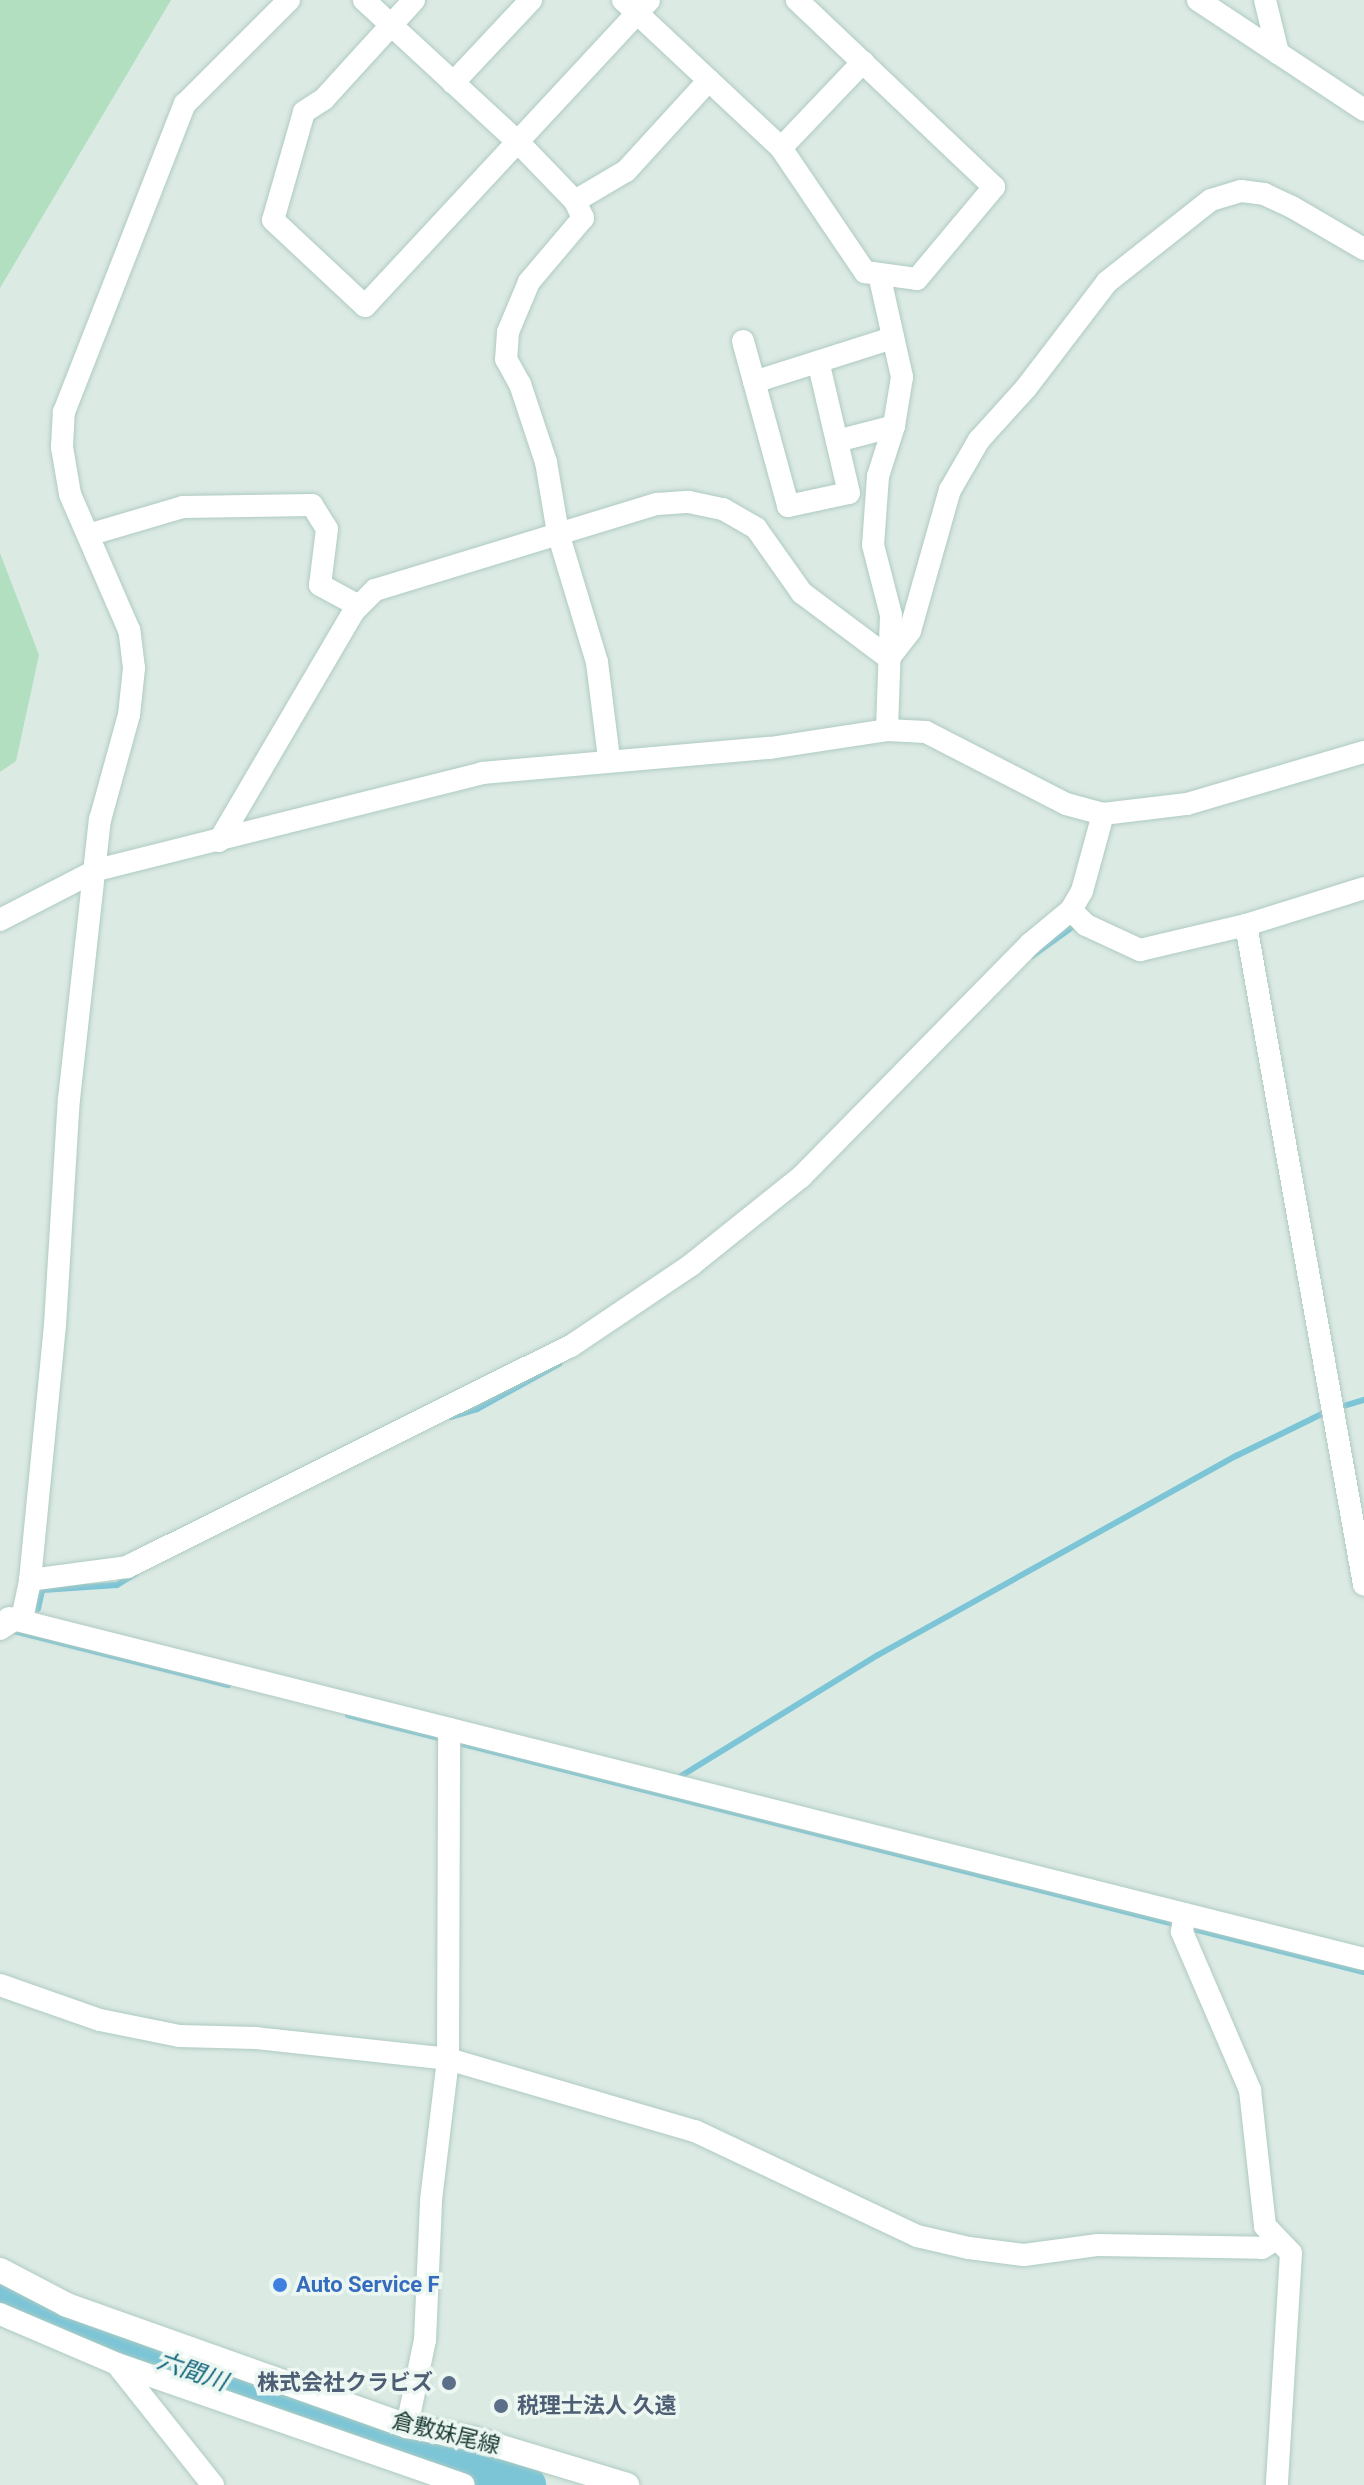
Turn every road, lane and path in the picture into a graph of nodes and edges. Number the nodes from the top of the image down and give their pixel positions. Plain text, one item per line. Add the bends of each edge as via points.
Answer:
1 (289, 0) edge
2 (364, 0) edge
3 (414, 0) edge
4 (531, 0) edge
5 (797, 0) edge
6 (1198, 0) edge
7 (1265, 0) edge
8 (637, 4) edge
9 (390, 25) junction
10 (1278, 53) junction
11 (863, 62) junction
12 (709, 80) junction
13 (453, 83) junction
14 (1364, 110) edge
15 (519, 143) junction
16 (781, 148) junction
17 (575, 201) junction
18 (1364, 249) edge
19 (879, 274) junction
20 (893, 338) junction
21 (743, 341) dead end
22 (819, 365) junction
23 (754, 382) junction
24 (894, 426) junction
25 (837, 441) junction
26 (558, 533) junction
27 (88, 535) junction
28 (359, 606) junction
29 (889, 658) junction
30 (887, 730) junction
31 (1364, 752) edge
32 (609, 759) junction
33 (1103, 814) junction
34 (219, 841) junction
35 (97, 870) junction
36 (1364, 888) edge
37 (1071, 910) junction
38 (0, 920) edge
39 (1246, 925) junction
40 (30, 1580) junction
41 (1364, 1585) edge
42 (7, 1622) edge
43 (448, 1737) junction
44 (1183, 1922) junction
45 (1364, 1959) edge
46 (0, 1985) edge
47 (448, 2059) junction
48 (1276, 2239) junction
49 (0, 2270) edge
50 (0, 2314) edge
51 (124, 2348) junction
52 (407, 2426) junction
53 (213, 2485) edge
54 (464, 2485) edge
55 (627, 2485) edge
56 (1277, 2485) edge

1 - 27 street via 185,104 72,391 62,447 70,494
2 - 9 street
3 - 9 street
4 - 13 street
5 - 11 street
6 - 10 street
7 - 10 street
8 - 12 street
8 - 15 street
9 - 13 street
9 - 15 street via 324,99 304,112 273,220 365,306
10 - 14 street
11 - 16 street
11 - 19 street via 994,187 917,279
12 - 16 street
12 - 17 street via 626,171
13 - 15 street
15 - 17 street
16 - 19 street via 865,272
17 - 26 street via 583,218 529,282 508,332 506,359 520,384 546,462
18 - 29 street via 1292,207 1264,194 1241,191 1211,200 1107,282 979,440 950,490 910,631
19 - 20 street
20 - 22 street
20 - 24 street via 902,377
21 - 23 street
22 - 23 street
22 - 25 street
23 - 25 street via 788,506 849,493
24 - 25 street
24 - 29 street via 878,476 873,545 889,592
26 - 28 street via 375,590
26 - 29 street via 657,504 689,502 723,509 756,528 802,593
26 - 32 street via 597,662
27 - 28 street via 183,507 312,505 327,529 320,585
27 - 35 street via 129,630 134,668 129,715 100,820
28 - 34 street
29 - 30 street
30 - 32 street via 770,748
30 - 33 street via 926,732 1066,804
31 - 33 street via 1187,804
32 - 34 street via 482,773 392,792
33 - 37 street via 1082,891
34 - 35 street
35 - 38 street
35 - 40 street via 69,1099 55,1325
36 - 39 street
37 - 39 street via 1086,925 1140,950
37 - 40 street via 1030,944 801,1177 691,1265 571,1346 127,1567
39 - 41 street
40 - 42 street via 23,1614
42 - 43 street
43 - 44 street
43 - 47 street
44 - 45 street
44 - 48 street via 1250,2090 1265,2226
46 - 47 street via 100,2020 179,2036 256,2038
47 - 48 street via 695,2131 917,2236 969,2248 1024,2255 1098,2245 1262,2248
47 - 52 street via 431,2200 425,2340
48 - 56 street via 1291,2253
49 - 51 main road, 倉敷妹尾線 via 67,2305
50 - 51 street
51 - 52 main road, 倉敷妹尾線
51 - 53 street
51 - 54 street
52 - 55 main road, 倉敷妹尾線 via 475,2439

